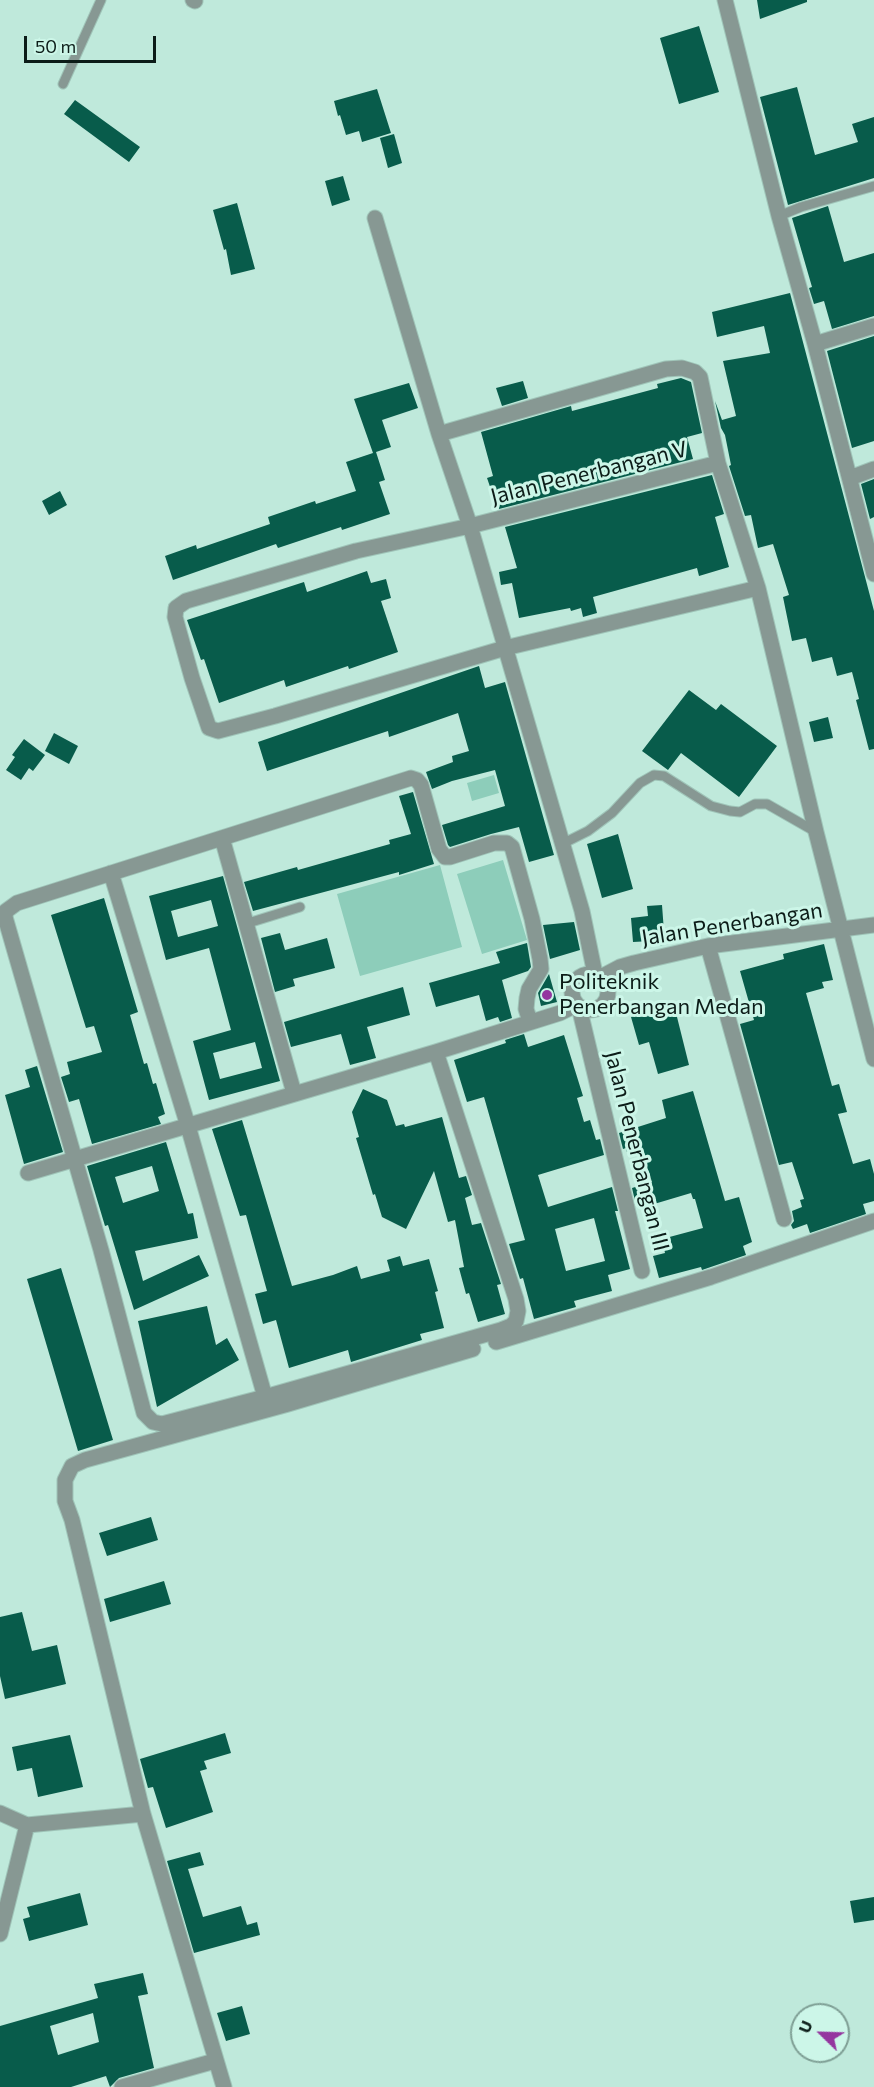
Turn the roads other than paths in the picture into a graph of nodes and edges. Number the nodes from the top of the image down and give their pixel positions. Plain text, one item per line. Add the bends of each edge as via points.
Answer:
1 (101, 0) edge
2 (725, 0) edge
3 (63, 84) dead end
4 (874, 186) edge
5 (779, 216) junction
6 (375, 218) dead end
7 (874, 326) edge
8 (815, 344) junction
9 (439, 435) junction
10 (718, 463) junction
11 (874, 469) edge
12 (850, 478) junction
13 (470, 526) junction
14 (874, 574) edge
15 (758, 588) junction
16 (505, 648) junction
17 (816, 832) junction
18 (222, 838) junction
19 (562, 844) junction
20 (111, 873) junction
21 (300, 907) dead end
22 (245, 924) junction
23 (874, 925) edge
24 (841, 930) junction
25 (708, 946) junction
26 (598, 976) junction
27 (578, 1006) junction
28 (530, 1021) junction
29 (436, 1052) junction
30 (874, 1059) edge
31 (294, 1093) junction
32 (188, 1126) junction
33 (74, 1159) junction
34 (28, 1173) dead end
35 (784, 1219) dead end
36 (874, 1221) edge
37 (642, 1271) dead end
38 (265, 1396) junction
39 (0, 1813) edge
40 (143, 1814) junction
41 (27, 1825) junction
42 (0, 1934) edge
43 (215, 2061) junction
44 (122, 2087) edge
45 (224, 2087) edge

1 - 3 lane
2 - 5 street
4 - 5 lane
5 - 8 street
6 - 9 street
7 - 8 street
8 - 12 street
9 - 10 street via 666,369 682,368 700,377
9 - 13 street
10 - 13 street, Jalan Penerbangan V
10 - 15 street
11 - 12 street
12 - 14 street
13 - 16 street
13 - 16 street, Jalan Penerbangan V via 356,550 186,601 176,608 175,617 189,667 209,728 218,731
15 - 16 street
15 - 17 street
16 - 19 street
17 - 19 lane via 767,804 755,804 740,812 711,806 664,776 654,775 640,783 596,825
17 - 24 street
18 - 20 street
18 - 22 street
18 - 28 street via 411,778 417,780 445,857 494,843 512,847 540,959 541,969 527,998
19 - 26 street
20 - 32 street
20 - 33 street via 17,903 5,916
21 - 22 lane
22 - 31 street
23 - 24 street, Jalan Penerbangan
24 - 25 street, Jalan Penerbangan
24 - 30 street
25 - 26 street, Jalan Penerbangan via 634,963
25 - 35 street
26 - 27 street via 582,975 575,982 572,995
26 - 27 street via 607,986 605,1001 593,1009
27 - 28 street
27 - 37 street, Jalan Penerbangan III
28 - 29 street
29 - 31 street
29 - 38 street via 516,1299 516,1320 501,1330
31 - 32 street
32 - 33 street
32 - 38 street
33 - 34 street
33 - 38 street via 146,1417 162,1424
36 - 40 street via 711,1277 72,1466 65,1480 65,1501
39 - 41 street
40 - 41 street
40 - 43 street
41 - 42 street
43 - 44 street
43 - 45 street

